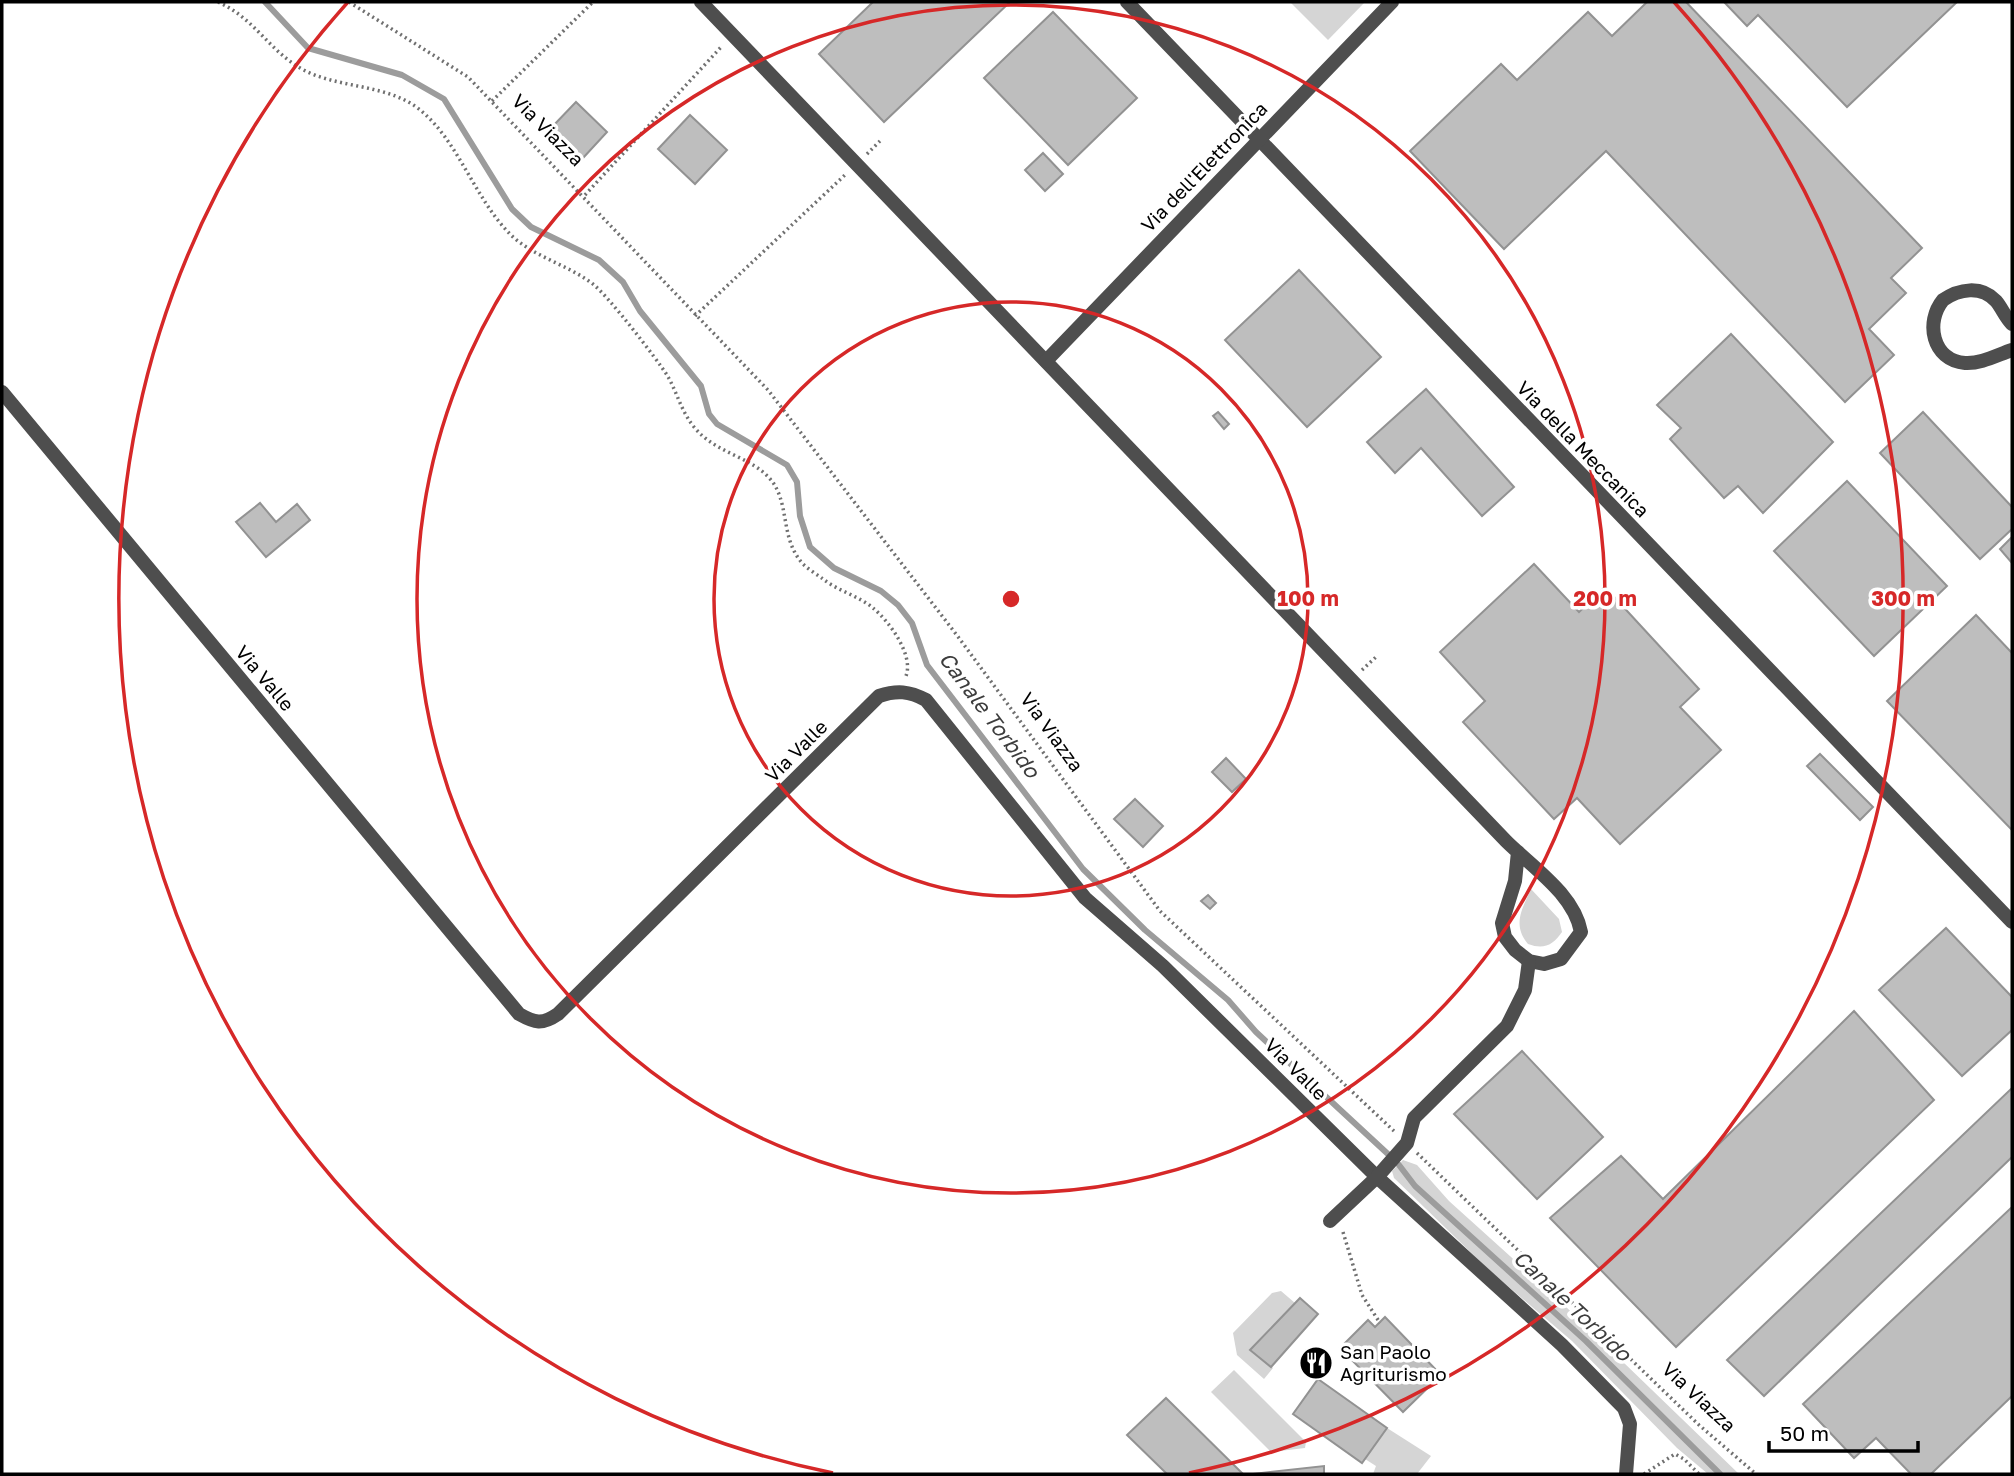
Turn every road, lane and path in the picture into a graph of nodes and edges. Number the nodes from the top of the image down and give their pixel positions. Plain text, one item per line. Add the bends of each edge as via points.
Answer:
1 (218, 2) edge
2 (349, 2) edge
3 (593, 2) edge
4 (701, 2) edge
5 (1127, 2) edge
6 (1392, 2) edge
7 (732, 34) junction
8 (492, 101) junction
9 (1258, 138) junction
10 (857, 164) junction
11 (585, 195) junction
12 (695, 316) junction
13 (2012, 324) edge
14 (2012, 350) edge
15 (1046, 360) junction
16 (2, 392) edge
17 (894, 691) junction
18 (1518, 852) junction
19 (2012, 922) edge
20 (1529, 961) junction
21 (1407, 1143) junction
22 (1377, 1177) junction
23 (1336, 1224) joint
24 (1380, 1323) dead end
25 (1626, 1472) edge
26 (1644, 1474) edge
27 (1699, 1474) edge
28 (1756, 1474) edge

1 - 17 path via 239,11 299,67 398,97 419,109 448,145 491,215 516,240 596,286 666,374 682,410 699,433 771,480 780,494 788,538 799,560 833,587 872,606 886,620 909,668
2 - 8 path, Via Viazza via 458,69
3 - 8 path
4 - 7 street
5 - 9 street, Via della Meccanica
6 - 9 street, Via dell'Elettronica
7 - 10 street
7 - 11 path
8 - 11 path, Via Viazza
9 - 15 street, Via dell'Elettronica
9 - 19 street, Via della Meccanica
10 - 12 path
10 - 15 street
11 - 12 path, Via Viazza
12 - 21 path, Via Viazza via 798,426 1160,911
13 - 14 street via 1996,301 1967,289 1943,300 1932,321 1937,344 1952,359 1976,362
15 - 18 street
16 - 17 street, Via Valle via 519,1014 535,1023 558,1014 879,696
17 - 22 street, Via Valle via 912,692 926,700 1085,898 1163,966
18 - 20 street via 1502,923 1506,937
18 - 20 street via 1567,900 1578,916 1581,932 1561,959 1544,964
20 - 21 street via 1525,990 1512,1018 1414,1118
21 - 22 street
21 - 28 path, Via Viazza via 1699,1425
22 - 23 street
22 - 25 street, Via Valle via 1562,1345 1624,1408 1630,1424
23 - 24 path via 1362,1295
26 - 27 path via 1675,1454

